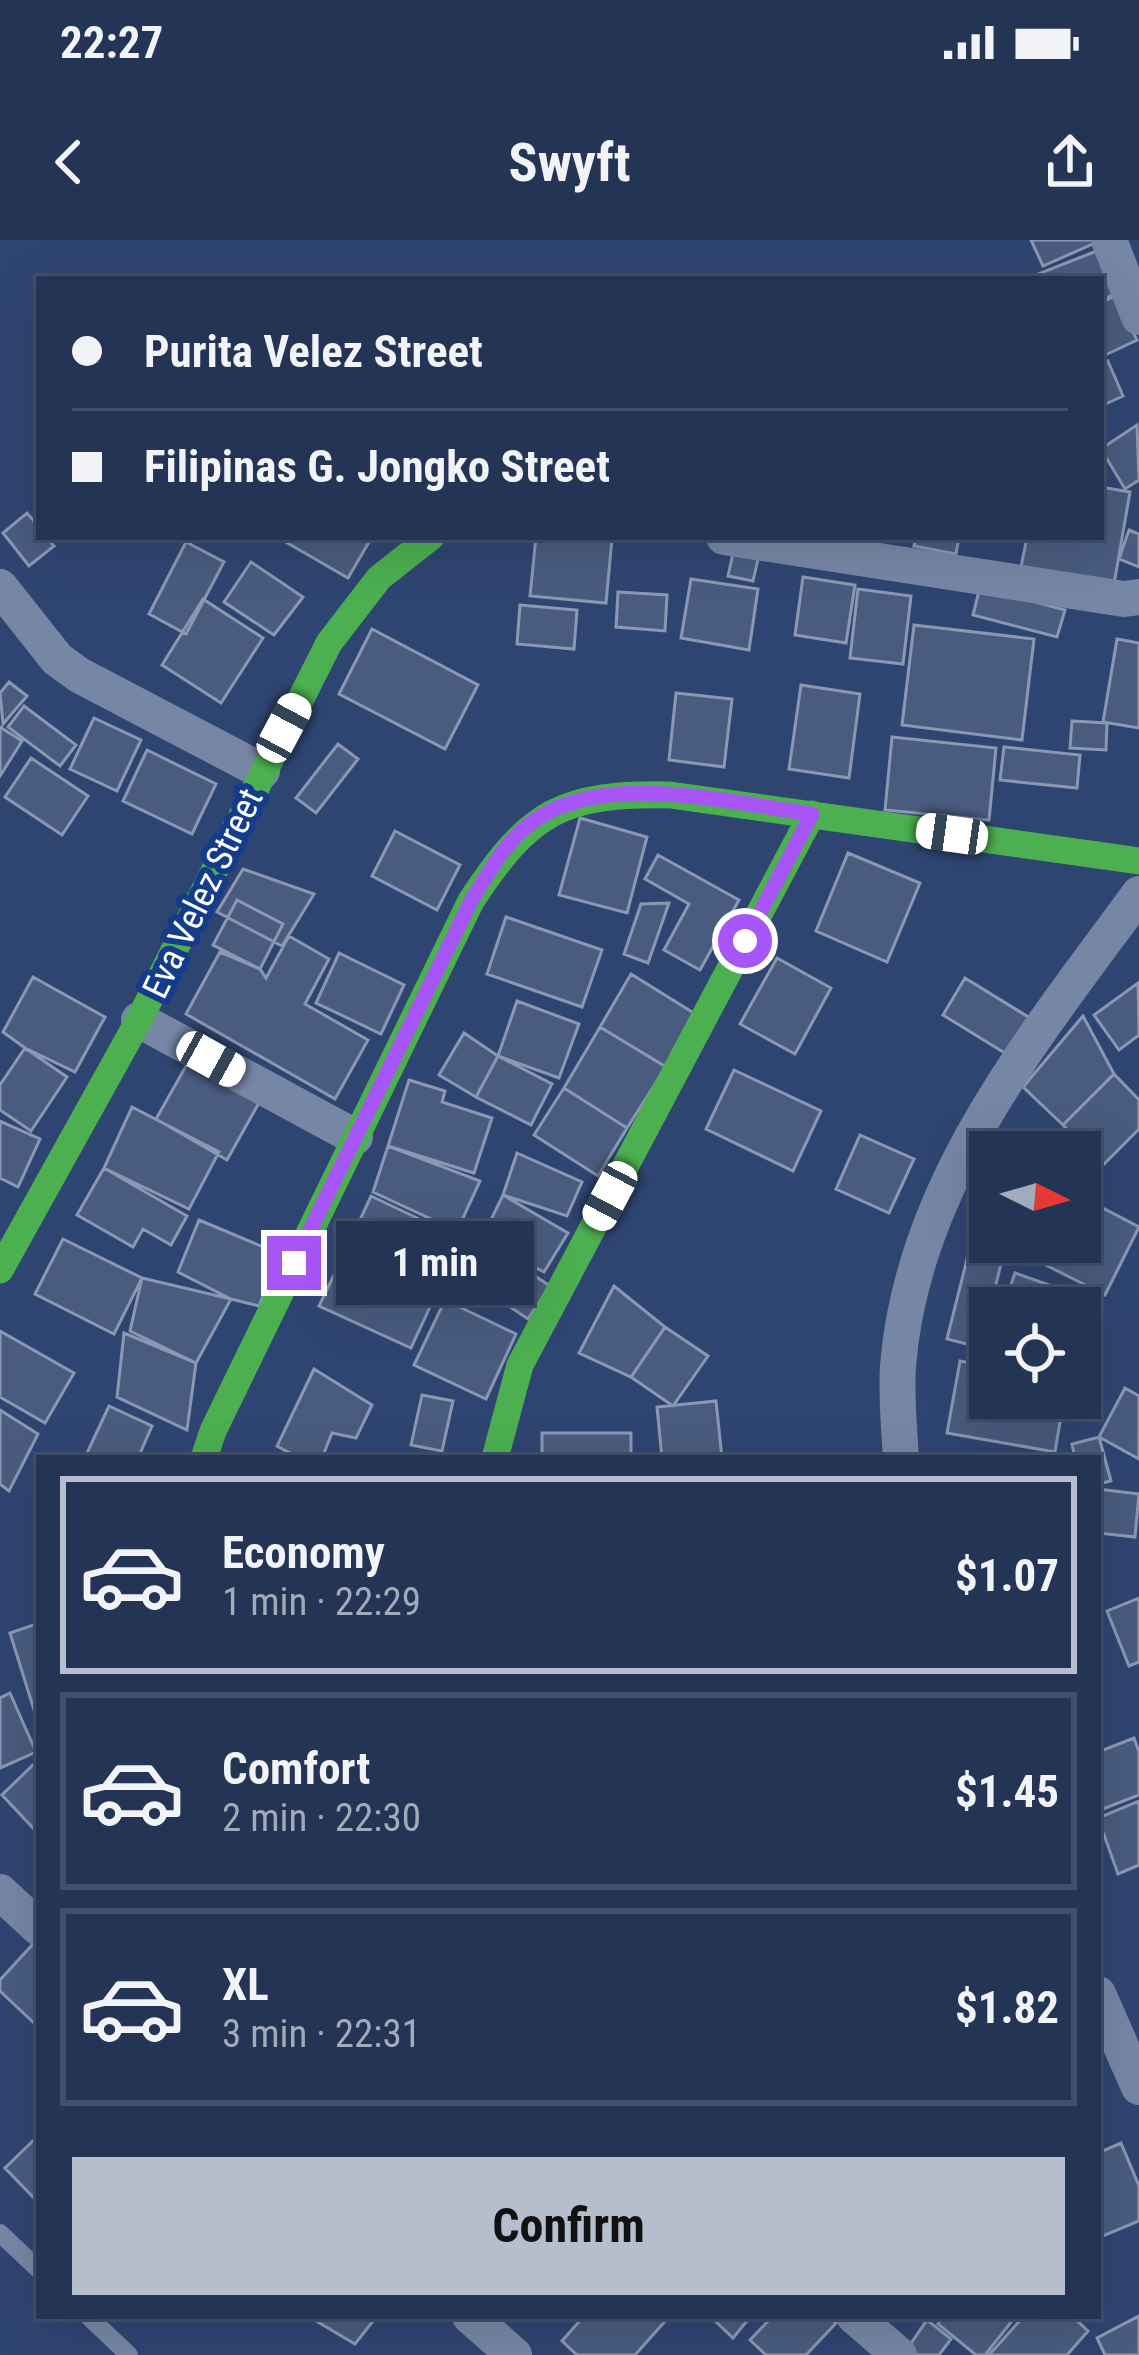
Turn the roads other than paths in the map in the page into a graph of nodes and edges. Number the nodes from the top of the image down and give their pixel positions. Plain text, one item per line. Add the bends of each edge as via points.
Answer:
1 (1109, 240) edge
2 (1139, 317) edge
3 (427, 540) edge
4 (742, 540) edge
5 (0, 587) edge
6 (1139, 597) edge
7 (262, 771) junction
8 (812, 814) junction
9 (1139, 862) edge
10 (1139, 894) edge
11 (139, 1020) junction
12 (355, 1137) junction
13 (0, 1270) edge
14 (206, 1455) edge
15 (496, 1455) edge
16 (901, 1455) edge
17 (0, 1892) edge
18 (36, 1925) edge
19 (1101, 2001) edge
20 (1139, 2087) edge
21 (0, 2233) edge
22 (36, 2267) edge
23 (91, 2319) edge
24 (473, 2319) edge
25 (857, 2319) edge
26 (129, 2355) edge
27 (514, 2355) edge
28 (899, 2355) edge

1 - 2 street
3 - 7 street, Eva Velez Street via 343,622
4 - 6 street
5 - 7 street via 79,675
7 - 11 street, Eva Velez Street
8 - 9 street
8 - 12 street via 643,793 580,800 537,818 501,852 471,901
8 - 15 street via 520,1365
10 - 16 street via 1017,1061 932,1224 902,1334
11 - 12 street
11 - 13 street, Eva Velez Street
12 - 14 street
17 - 18 street
19 - 20 street
21 - 22 lane
23 - 26 lane
24 - 27 street
25 - 28 street

